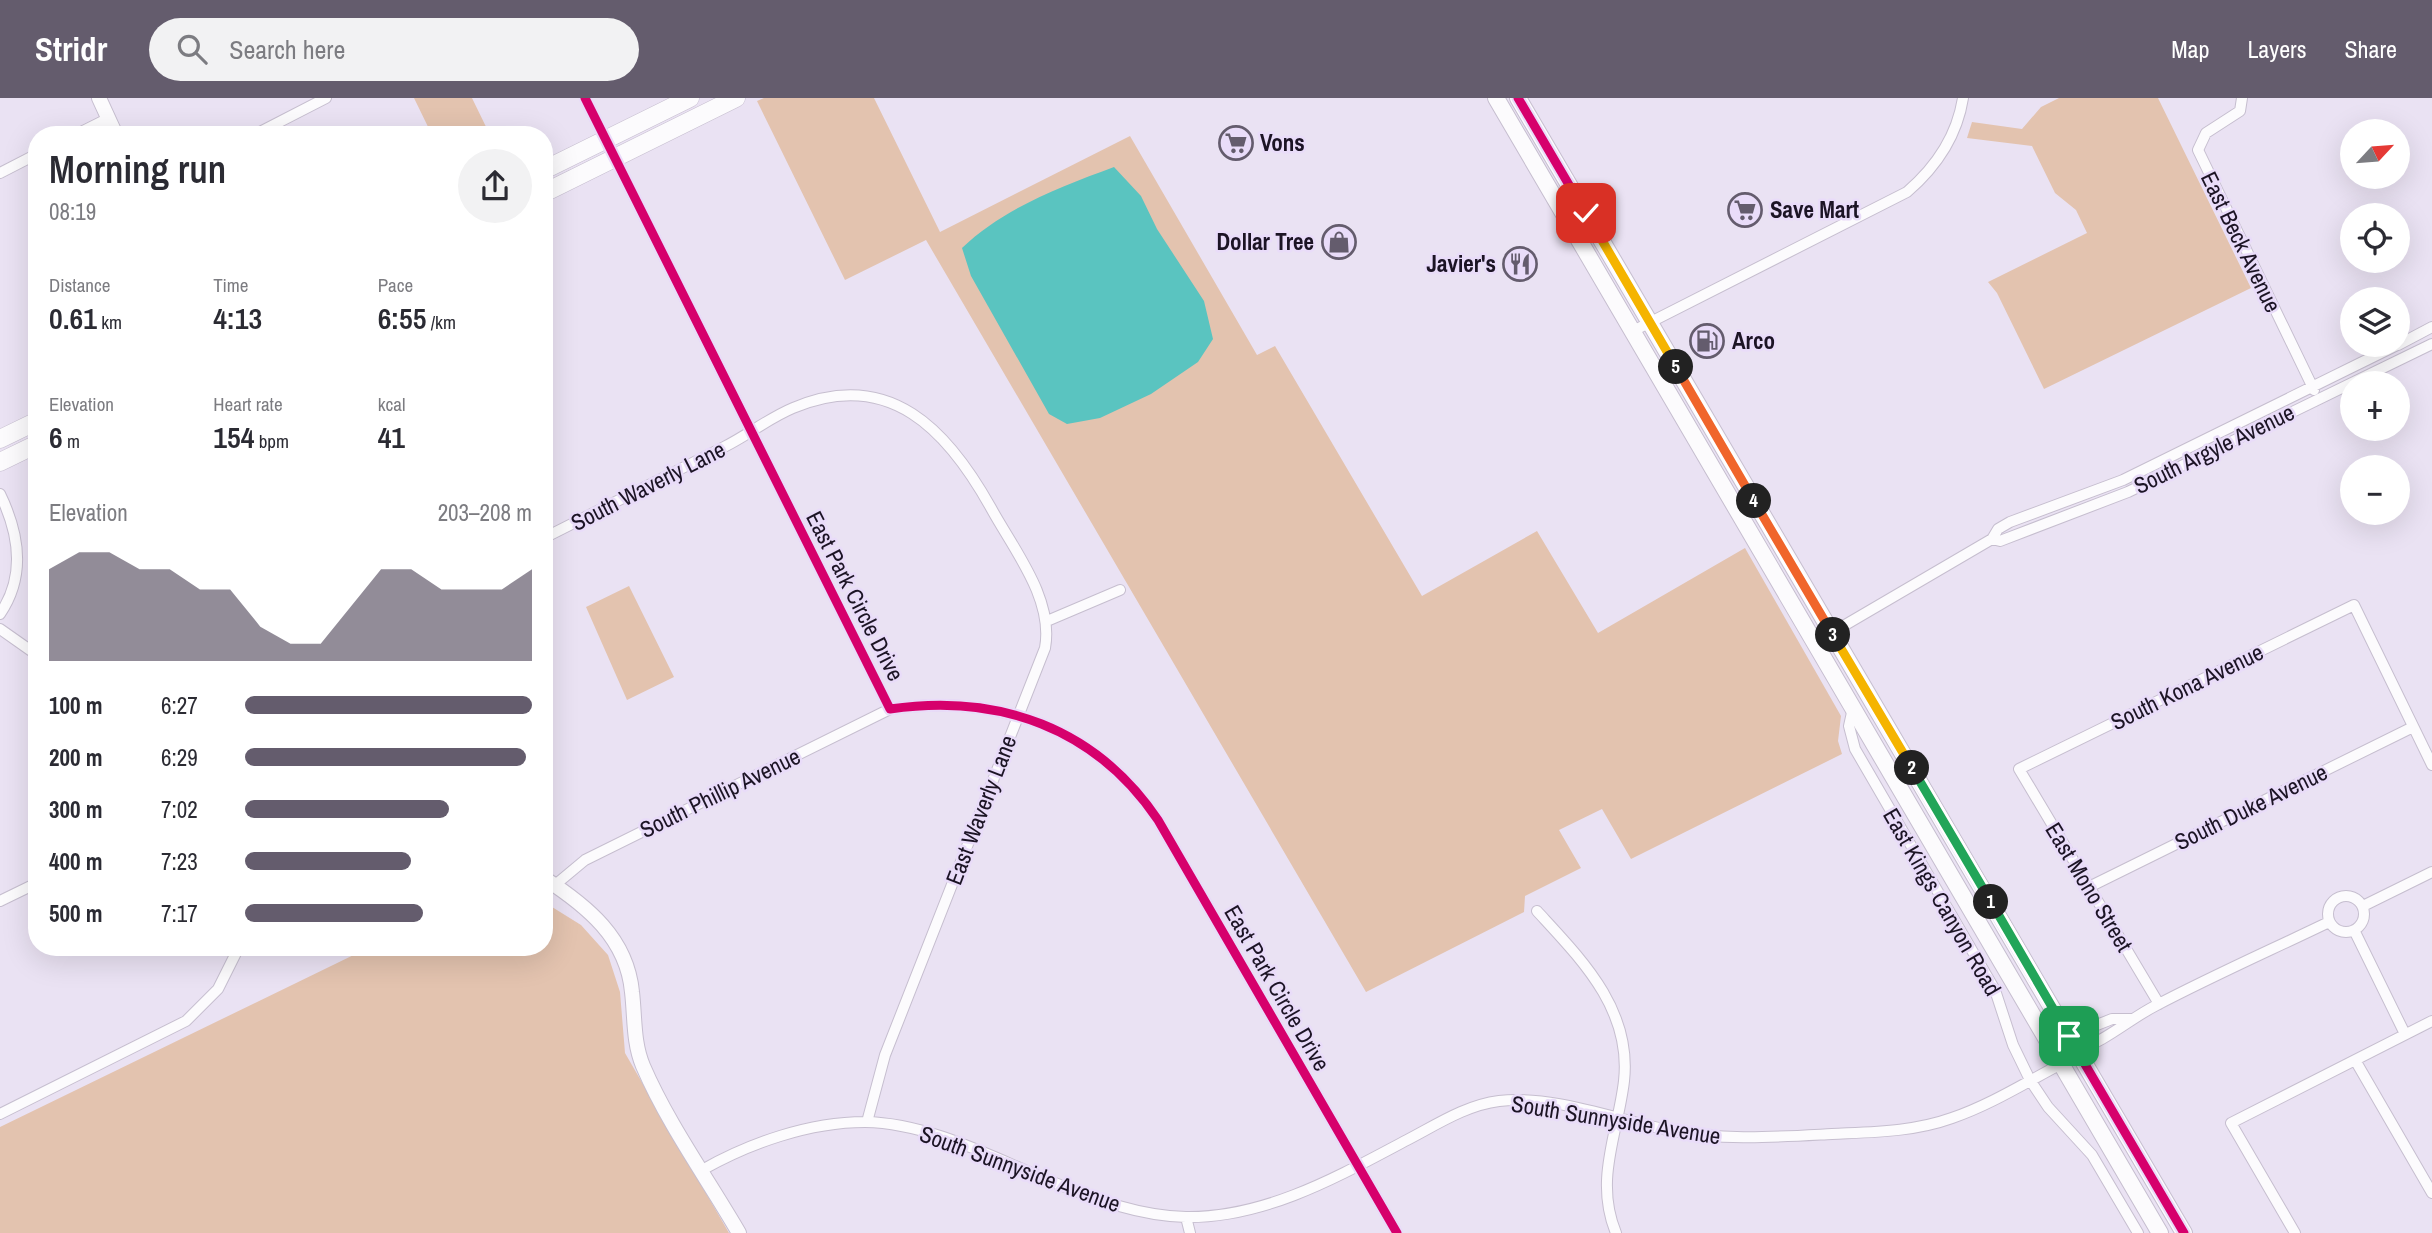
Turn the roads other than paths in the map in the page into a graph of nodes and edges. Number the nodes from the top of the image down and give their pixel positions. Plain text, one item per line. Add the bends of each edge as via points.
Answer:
1 (99, 98) edge
2 (326, 98) edge
3 (585, 98) edge
4 (690, 98) edge
5 (736, 98) edge
6 (1496, 98) edge
7 (1507, 98) edge
8 (1518, 98) edge
9 (1963, 98) edge
10 (2242, 98) edge
11 (108, 118) junction
12 (92, 126) edge
13 (112, 126) edge
14 (272, 126) edge
15 (605, 140) junction
16 (1545, 144) junction
17 (28, 159) edge
18 (614, 159) junction
19 (553, 166) edge
20 (0, 173) edge
21 (553, 189) edge
22 (1649, 322) junction
23 (2432, 327) edge
24 (1633, 331) junction
25 (2410, 338) edge
26 (2432, 344) edge
27 (2373, 357) edge
28 (2312, 387) junction
29 (2318, 399) junction
30 (28, 425) edge
31 (751, 431) junction
32 (0, 439) edge
33 (28, 448) edge
34 (0, 462) edge
35 (0, 494) edge
36 (553, 533) edge
37 (1992, 539) junction
38 (1120, 590) dead end
39 (0, 614) edge
40 (1047, 621) junction
41 (0, 629) edge
42 (1832, 633) junction
43 (1816, 642) junction
44 (28, 649) edge
45 (1853, 707) junction
46 (890, 709) junction
47 (1018, 715) junction
48 (2413, 727) junction
49 (2432, 765) edge
50 (2019, 769) joint
51 (2432, 872) edge
52 (553, 880) edge
53 (553, 884) edge
54 (28, 887) edge
55 (2089, 887) junction
56 (0, 901) edge
57 (2362, 906) junction
58 (1537, 911) dead end
59 (1979, 922) junction
60 (2329, 922) junction
61 (2354, 930) junction
62 (234, 956) edge
63 (2159, 1004) junction
64 (2131, 1019) junction
65 (2432, 1021) edge
66 (2405, 1034) junction
67 (2073, 1043) junction
68 (2355, 1060) junction
69 (2060, 1064) junction
70 (2031, 1080) junction
71 (0, 1114) edge
72 (1616, 1118) junction
73 (867, 1122) junction
74 (1358, 1166) junction
75 (702, 1170) junction
76 (2432, 1193) edge
77 (2162, 1196) junction
78 (1186, 1217) junction
79 (739, 1233) edge
80 (1190, 1233) edge
81 (1397, 1233) edge
82 (1616, 1233) edge
83 (2138, 1233) edge
84 (2160, 1233) edge
85 (2183, 1233) edge
86 (2295, 1233) edge

1 - 11 street
2 - 14 street
3 - 15 street, East Park Circle Drive
4 - 15 main road
5 - 18 main road
6 - 24 main road, East Kings Canyon Road
7 - 16 main road via 1532,138
8 - 16 main road, East Kings Canyon Road
9 - 22 street via 1958,123 1942,154 1907,191
10 - 28 street, East Beck Avenue via 2240,111 2206,133 2198,150
11 - 12 street
11 - 13 street
15 - 18 street, East Park Circle Drive
15 - 19 main road
16 - 22 main road, East Kings Canyon Road
17 - 20 street
18 - 21 main road
18 - 31 street, East Park Circle Drive
22 - 24 street
22 - 42 main road, East Kings Canyon Road
23 - 25 street, South Argyle Avenue
24 - 43 main road, East Kings Canyon Road
26 - 29 street, South Argyle Avenue
27 - 28 street, South Argyle Avenue
28 - 29 street, East Beck Avenue
28 - 37 street, South Argyle Avenue via 2123,480 2010,522
29 - 37 street, South Argyle Avenue via 2128,492 2000,541
30 - 32 main road
31 - 36 street, South Waverly Lane
31 - 40 street, East Waverly Lane via 795,407 851,394 884,400 918,416 938,431 971,472 1038,593
31 - 46 street, East Park Circle Drive
33 - 34 main road
35 - 39 street via 15,528 18,566
37 - 42 street, South Argyle Avenue
38 - 40 street
40 - 47 street, East Waverly Lane via 1045,649
41 - 44 street
42 - 43 street, South Argyle Avenue
42 - 67 main road, East Kings Canyon Road
43 - 45 main road, East Kings Canyon Road
45 - 59 main road, East Kings Canyon Road
45 - 70 street, East Kings Canyon Road via 1849,726 1854,749 1995,990 2013,1045
46 - 47 street, East Park Circle Drive via 977,708
46 - 52 street, South Phillip Avenue
47 - 73 street, East Waverly Lane via 885,1055
47 - 74 street, East Park Circle Drive via 1052,727 1098,753 1140,794
48 - 49 street
48 - 50 street, South Kona Avenue via 2354,606
48 - 55 street, South Duke Avenue
50 - 55 street, East Mono Street
51 - 57 street
53 - 75 street via 608,930 617,943 630,976 642,1062
54 - 56 street
55 - 63 street, East Mono Street
57 - 60 street via 2354,897 2336,898 2328,908
57 - 61 street via 2364,917
58 - 72 street via 1586,964 1611,1004 1624,1060
59 - 67 main road via 2002,943 2059,1038 2068,1047
59 - 69 main road, East Kings Canyon Road
60 - 61 street via 2338,931
60 - 63 street
61 - 66 street
62 - 71 street via 218,989 186,1021
63 - 64 street
64 - 67 street via 2118,1031
64 - 67 street via 2112,1019
65 - 66 street
66 - 68 street
67 - 77 main road, East Kings Canyon Road
68 - 76 street
68 - 86 street via 2231,1123
69 - 70 street, South Sunnyside Avenue
69 - 77 main road via 2077,1069 2140,1176
69 - 84 main road, East Kings Canyon Road
70 - 72 street, South Sunnyside Avenue via 1948,1120 1886,1131 1723,1138
70 - 83 street, East Kings Canyon Road via 2048,1107 2092,1155
72 - 74 street, South Sunnyside Avenue via 1546,1103 1498,1101 1450,1117
72 - 82 street via 1606,1174
73 - 75 street, South Sunnyside Avenue via 766,1141
73 - 78 street, South Sunnyside Avenue via 931,1135 1109,1203
74 - 78 street, South Sunnyside Avenue via 1258,1206
74 - 81 street, East Park Circle Drive
75 - 79 street
77 - 85 main road, East Kings Canyon Road
78 - 80 street

